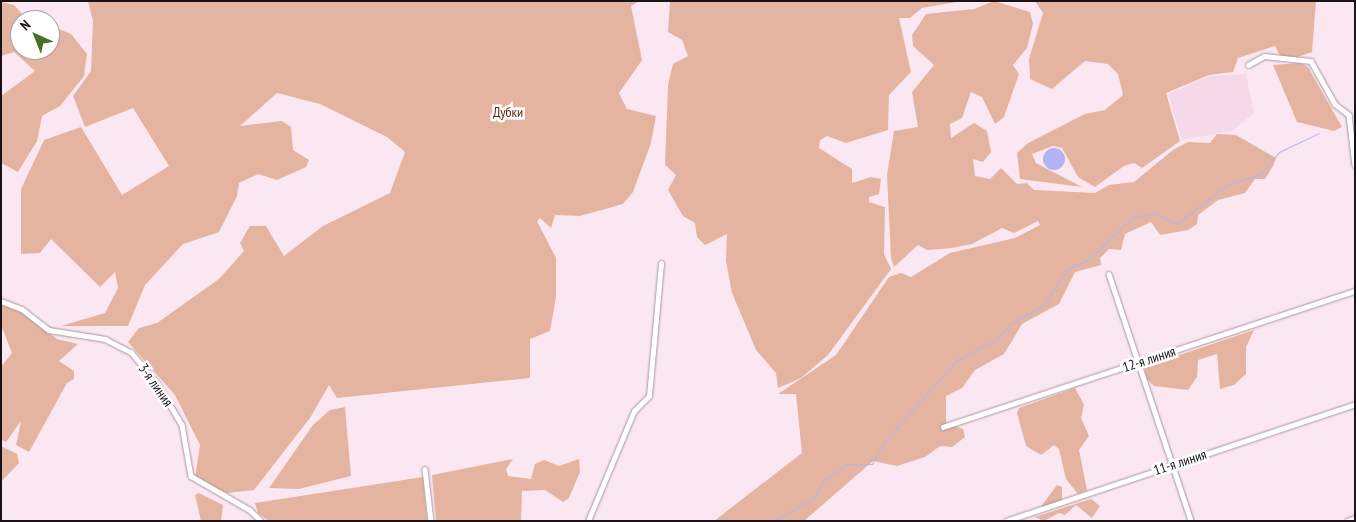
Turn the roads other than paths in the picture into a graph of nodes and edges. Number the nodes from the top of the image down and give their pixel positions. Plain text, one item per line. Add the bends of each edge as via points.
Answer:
1 (1248, 65) dead end
2 (1355, 165) edge
3 (661, 264) dead end
4 (1109, 274) dead end
5 (1355, 291) edge
6 (1, 301) edge
7 (1137, 363) junction
8 (1355, 404) edge
9 (943, 427) dead end
10 (1172, 465) junction
11 (424, 470) dead end
12 (1355, 518) edge
13 (261, 521) edge
14 (431, 521) edge
15 (588, 521) edge
16 (1006, 521) edge
17 (1191, 521) edge
18 (1347, 521) edge

1 - 2 street via 1264,56 1311,62 1335,104 1348,115
3 - 15 street via 649,396 634,411
4 - 7 street
5 - 7 street, 12-я линия
6 - 13 street, 3-я линия via 22,309 49,330 105,339 131,352 157,384 182,425 191,476 199,485 250,510
7 - 9 street, 12-я линия
7 - 10 street
8 - 10 street, 11-я линия
10 - 16 street, 11-я линия
10 - 17 street
11 - 14 street
12 - 18 street

